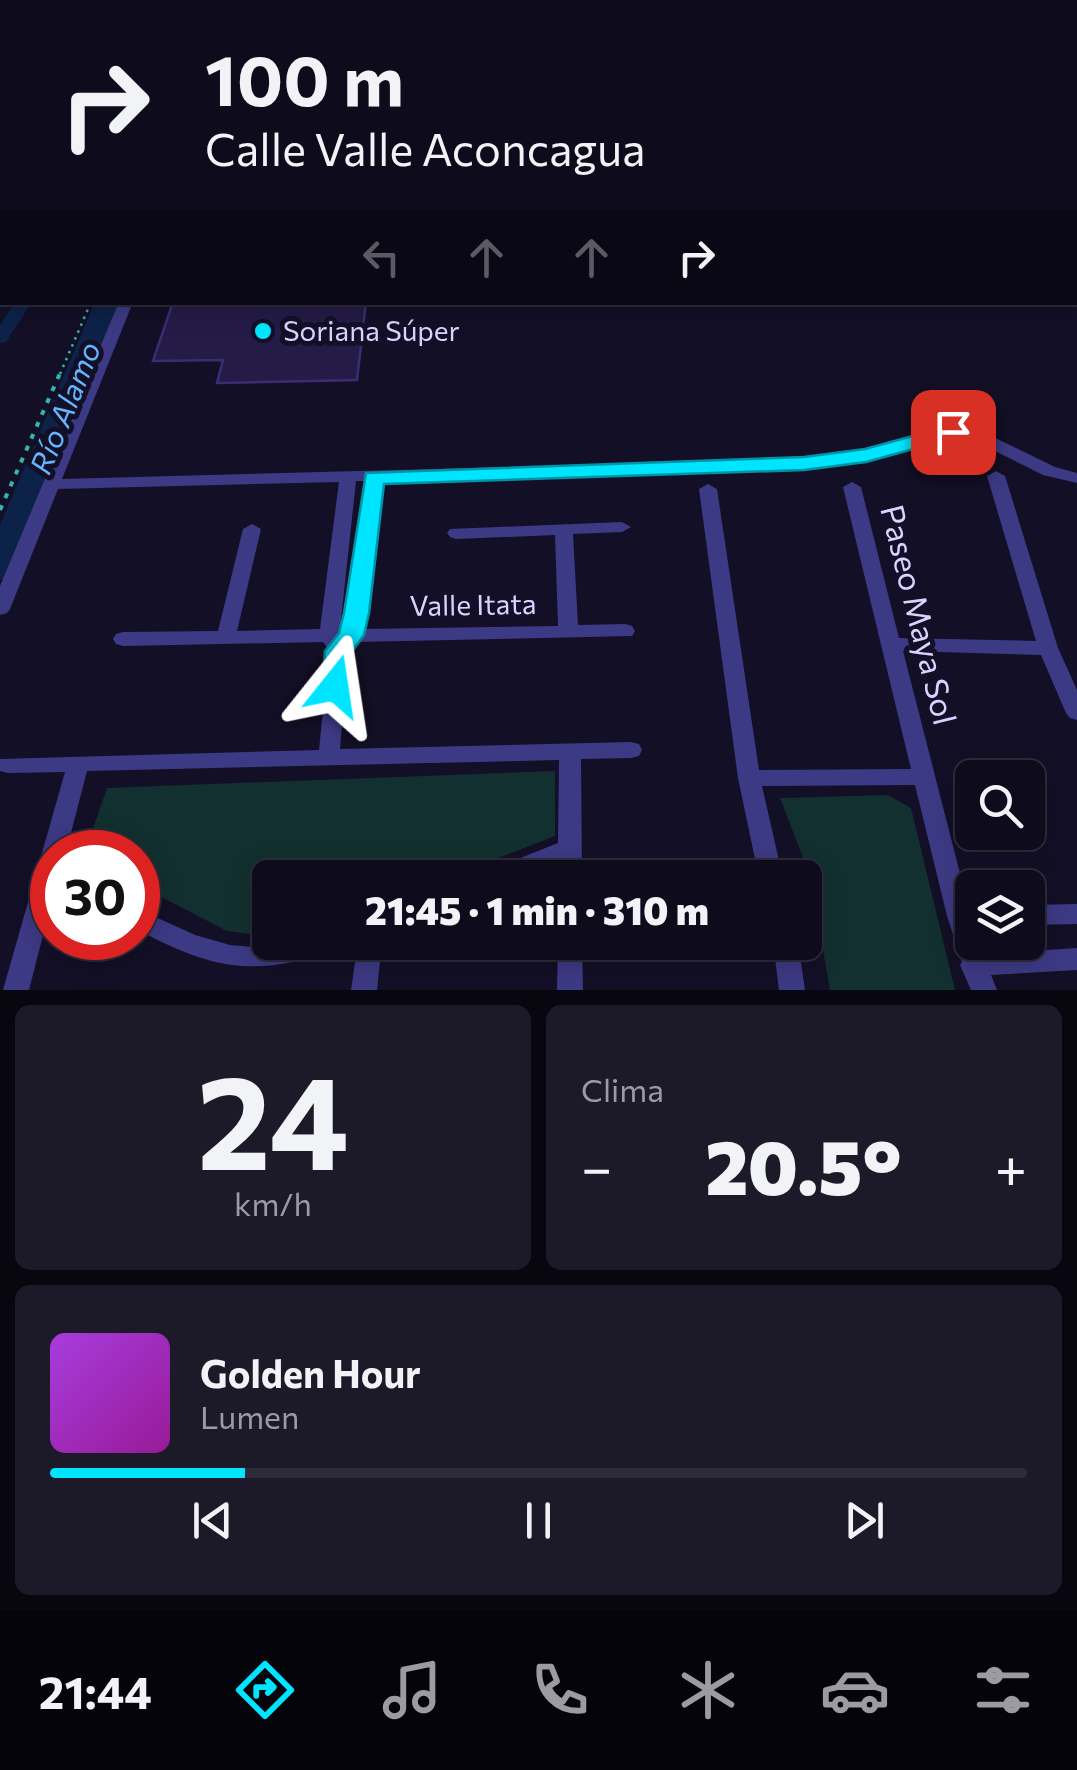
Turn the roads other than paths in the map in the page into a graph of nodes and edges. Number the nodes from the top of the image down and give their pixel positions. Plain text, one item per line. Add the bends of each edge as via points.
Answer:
1 (125, 305) edge
2 (996, 476) dead end
3 (348, 478) junction
4 (374, 478) junction
5 (1077, 478) edge
6 (51, 484) junction
7 (852, 487) dead end
8 (708, 489) dead end
9 (622, 528) dead end
10 (252, 529) dead end
11 (564, 530) junction
12 (456, 532) dead end
13 (0, 609) edge
14 (568, 631) junction
15 (625, 632) dead end
16 (226, 637) junction
17 (123, 639) dead end
18 (339, 640) junction
19 (892, 644) junction
20 (1048, 648) junction
21 (1077, 714) edge
22 (631, 750) dead end
23 (570, 751) junction
24 (328, 756) junction
25 (78, 764) junction
26 (8, 765) dead end
27 (925, 777) junction
28 (749, 778) junction
29 (61, 830) edge
30 (570, 848) junction
31 (540, 860) edge
32 (570, 860) edge
33 (768, 860) edge
34 (955, 879) edge
35 (1077, 914) edge
36 (1045, 915) edge
37 (160, 931) edge
38 (30, 941) edge
39 (252, 957) edge
40 (1077, 958) edge
41 (368, 960) edge
42 (570, 960) edge
43 (788, 960) edge
44 (972, 960) edge
45 (973, 964) junction
46 (16, 990) edge
47 (364, 990) edge
48 (570, 990) edge
49 (792, 990) edge
50 (984, 990) edge

1 - 6 street
2 - 20 street
3 - 4 street
3 - 6 street
3 - 18 street
4 - 5 street via 820,462 953,432
4 - 18 street
6 - 13 street
7 - 19 street, Paseo Maya Sol
8 - 28 street
9 - 11 street
10 - 16 street
11 - 12 street
11 - 14 street, Valle Itata
14 - 15 street
14 - 18 street, Valle Itata
16 - 17 street, Valle Itata
16 - 18 street, Valle Itata
18 - 24 street
19 - 20 street
19 - 27 street, Paseo Maya Sol
20 - 21 street
22 - 23 street
23 - 24 street
23 - 30 street
24 - 25 street
25 - 26 street
25 - 29 street
27 - 28 street
27 - 34 street, Paseo Maya Sol
28 - 33 street
30 - 31 street
30 - 32 street
35 - 36 street
37 - 39 street via 191,947
38 - 46 street
40 - 45 street
41 - 47 street
42 - 48 street
43 - 49 street
44 - 45 street, Paseo Maya Sol
45 - 50 street, Paseo Maya Sol

